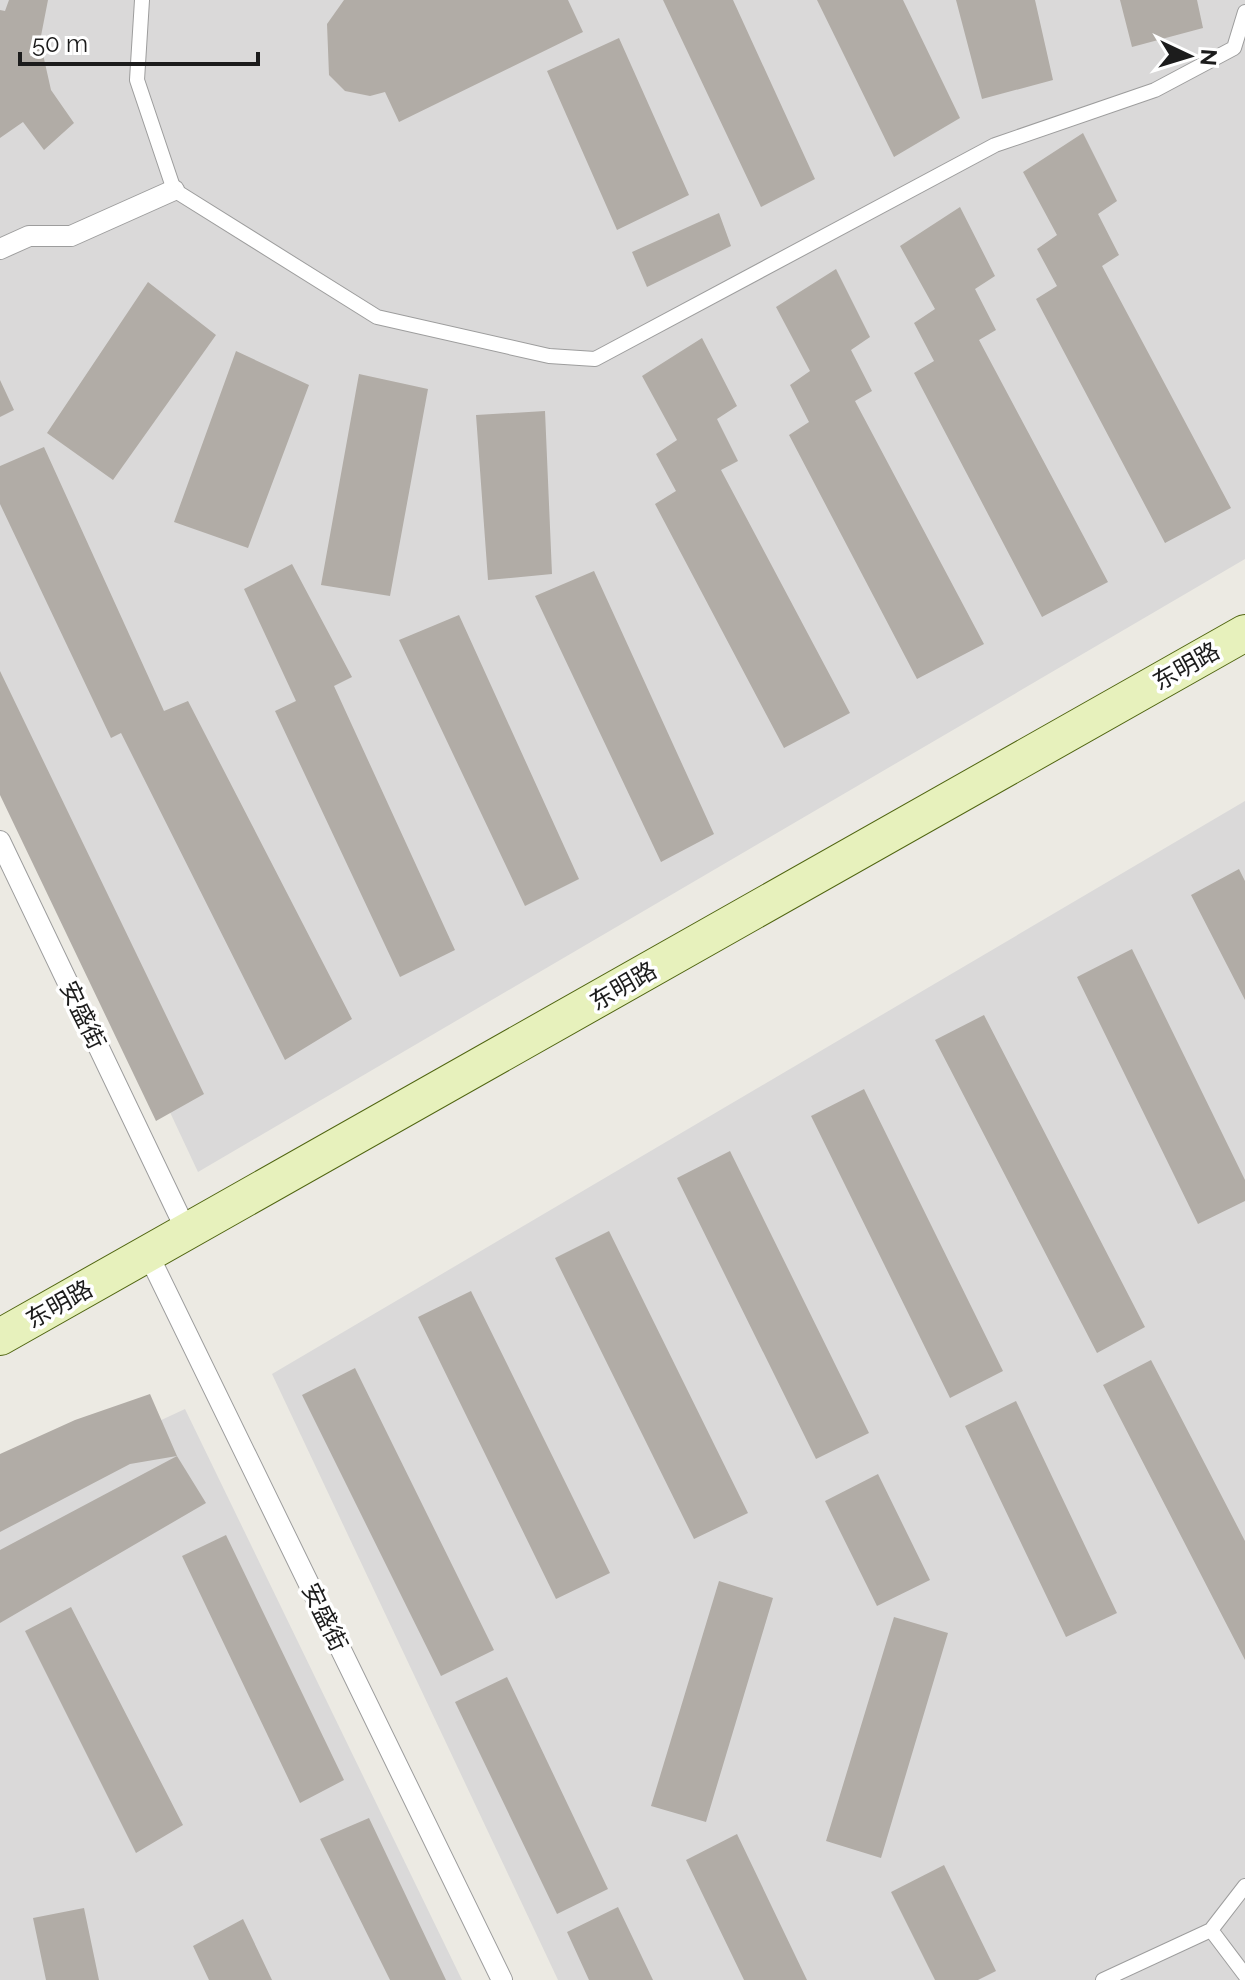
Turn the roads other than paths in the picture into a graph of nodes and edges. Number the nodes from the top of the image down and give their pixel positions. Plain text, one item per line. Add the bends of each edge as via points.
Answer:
1 (142, 0) edge
2 (1245, 12) edge
3 (174, 190) junction
4 (0, 249) edge
5 (1245, 633) edge
6 (0, 841) edge
7 (187, 1232) junction
8 (148, 1254) junction
9 (0, 1337) edge
10 (1245, 1886) edge
11 (1211, 1930) junction
12 (1245, 1975) edge
13 (502, 1980) edge
14 (1103, 1980) edge

1 - 3 lane via 137,80
2 - 3 lane via 1234,48 1212,62 1155,90 995,145 595,359 549,356 377,317
3 - 4 street via 71,236 29,236
5 - 7 main road, 东明路
6 - 7 street, 安盛街
7 - 8 main road, 东明路
8 - 9 main road, 东明路
8 - 13 street, 安盛街
10 - 11 lane
11 - 12 lane
11 - 14 lane

